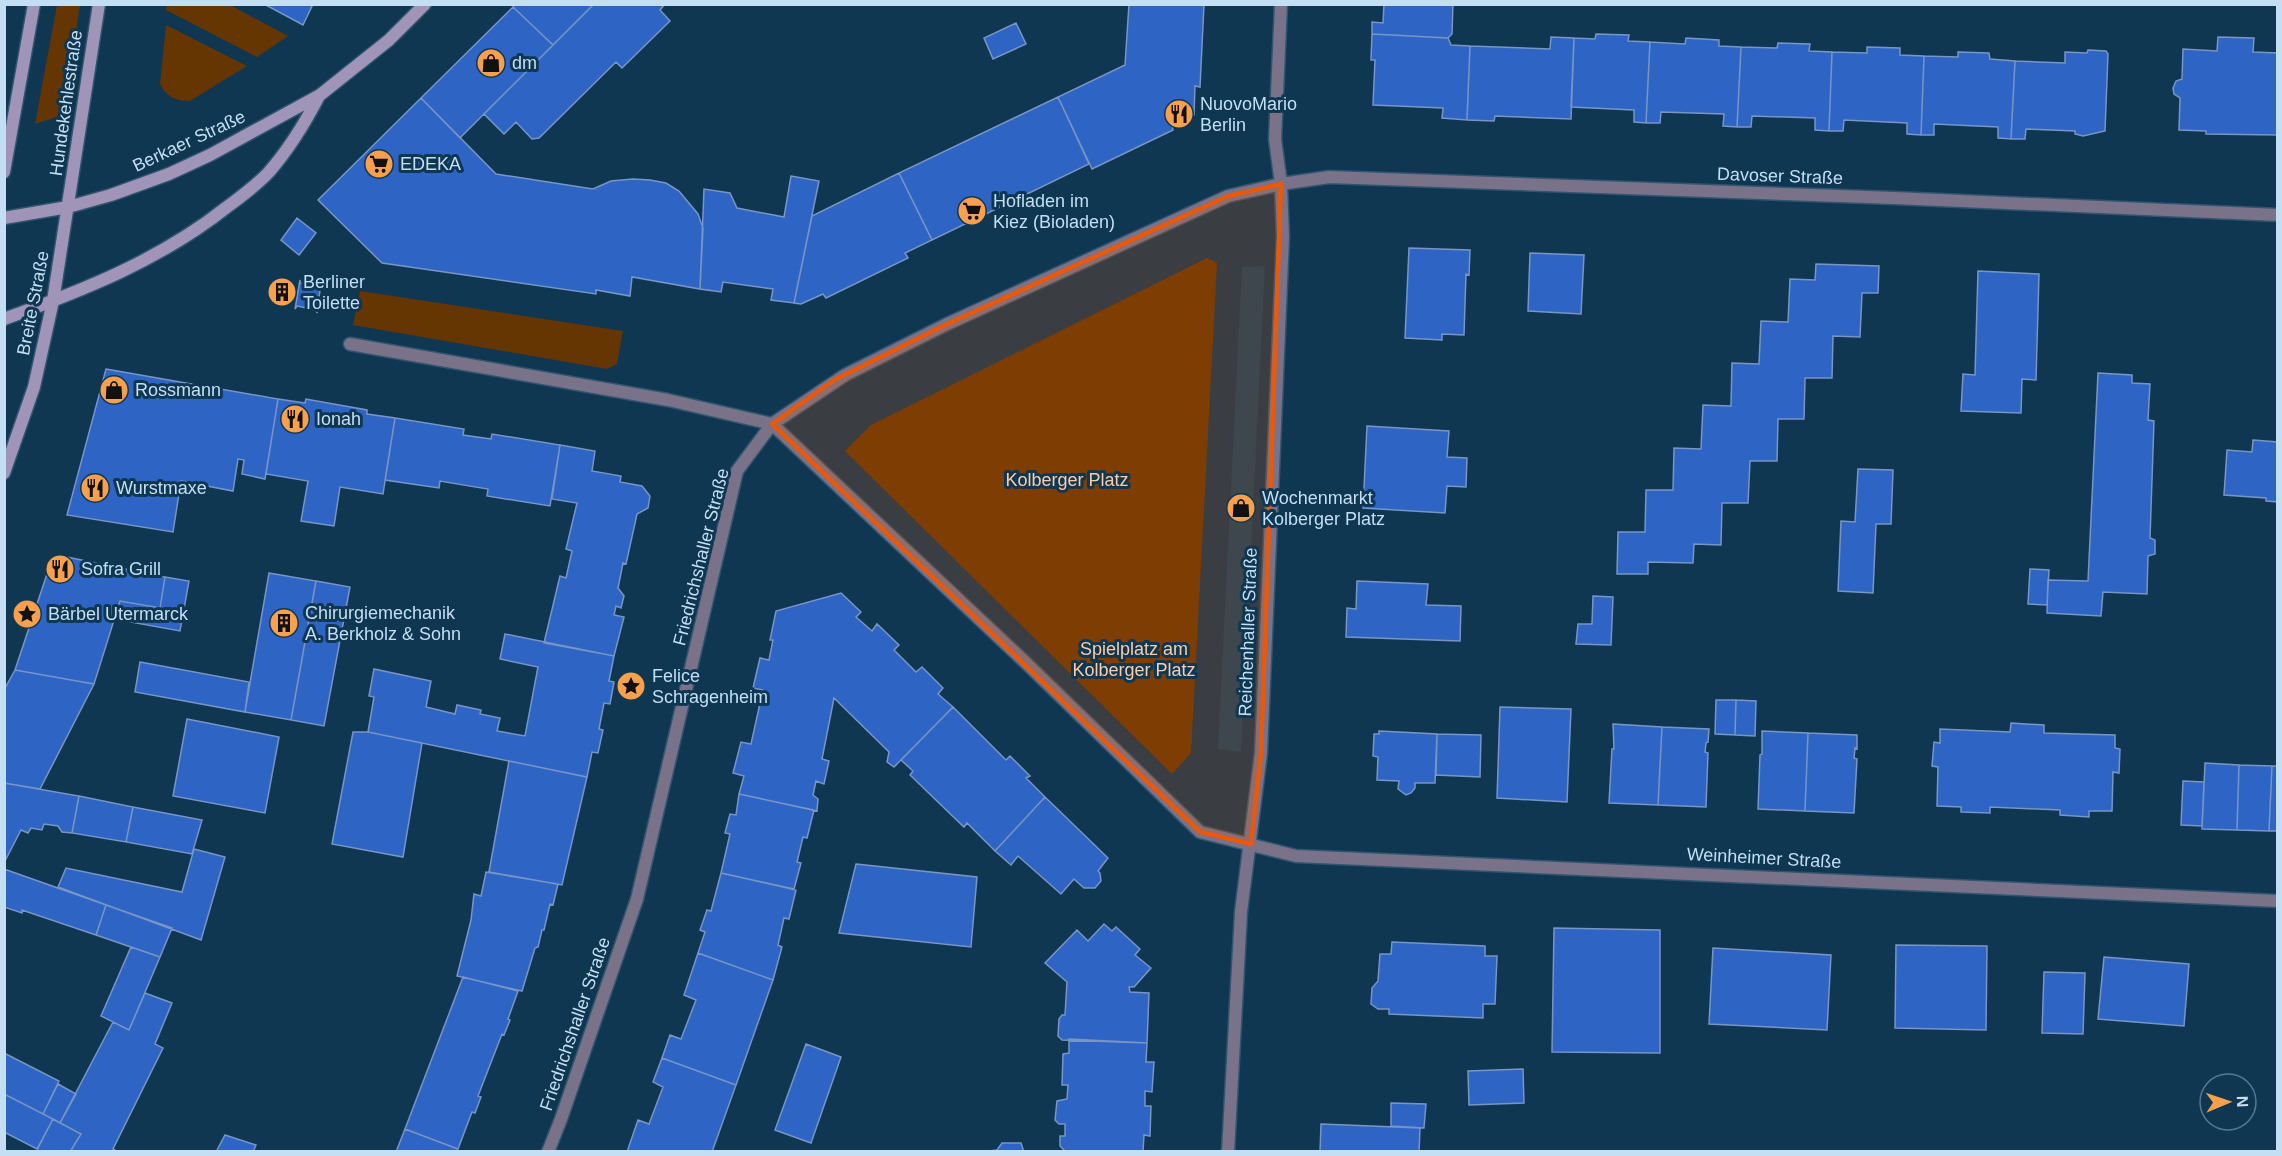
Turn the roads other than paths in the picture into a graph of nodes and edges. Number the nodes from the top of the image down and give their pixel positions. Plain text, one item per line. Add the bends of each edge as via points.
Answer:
1 (34, 4) edge
2 (99, 4) edge
3 (425, 4) edge
4 (1281, 4) edge
5 (320, 95) junction
6 (4, 172) edge
7 (1281, 184) junction
8 (69, 207) junction
9 (2277, 215) edge
10 (4, 218) edge
11 (53, 301) junction
12 (4, 320) edge
13 (350, 344) dead end
14 (772, 424) junction
15 (4, 473) edge
16 (1251, 844) junction
17 (2277, 901) edge
18 (548, 1152) edge
19 (1228, 1152) edge

1 - 6 street
2 - 8 street, Hundekehlestraße
3 - 5 street, Berkaer Straße via 390,40
4 - 7 street, Reichenhaller Straße via 1275,139
5 - 8 street, Berkaer Straße via 169,174
5 - 11 street, Berkaer Straße via 302,129 268,172 223,211 139,265
7 - 9 street, Davoser Straße via 1329,177
7 - 14 street via 1228,196 947,324 834,380
7 - 16 street, Reichenhaller Straße via 1283,237 1261,742
8 - 10 street, Berkaer Straße
8 - 11 street, Breite Straße
11 - 12 street, Berkaer Straße
11 - 15 street, Breite Straße via 34,387
13 - 14 street via 668,400
14 - 16 street via 1200,832
14 - 18 street, Friedrichshaller Straße via 737,471 637,899
16 - 17 street, Weinheimer Straße via 1304,856
16 - 19 street, Reichenhaller Straße via 1241,912

